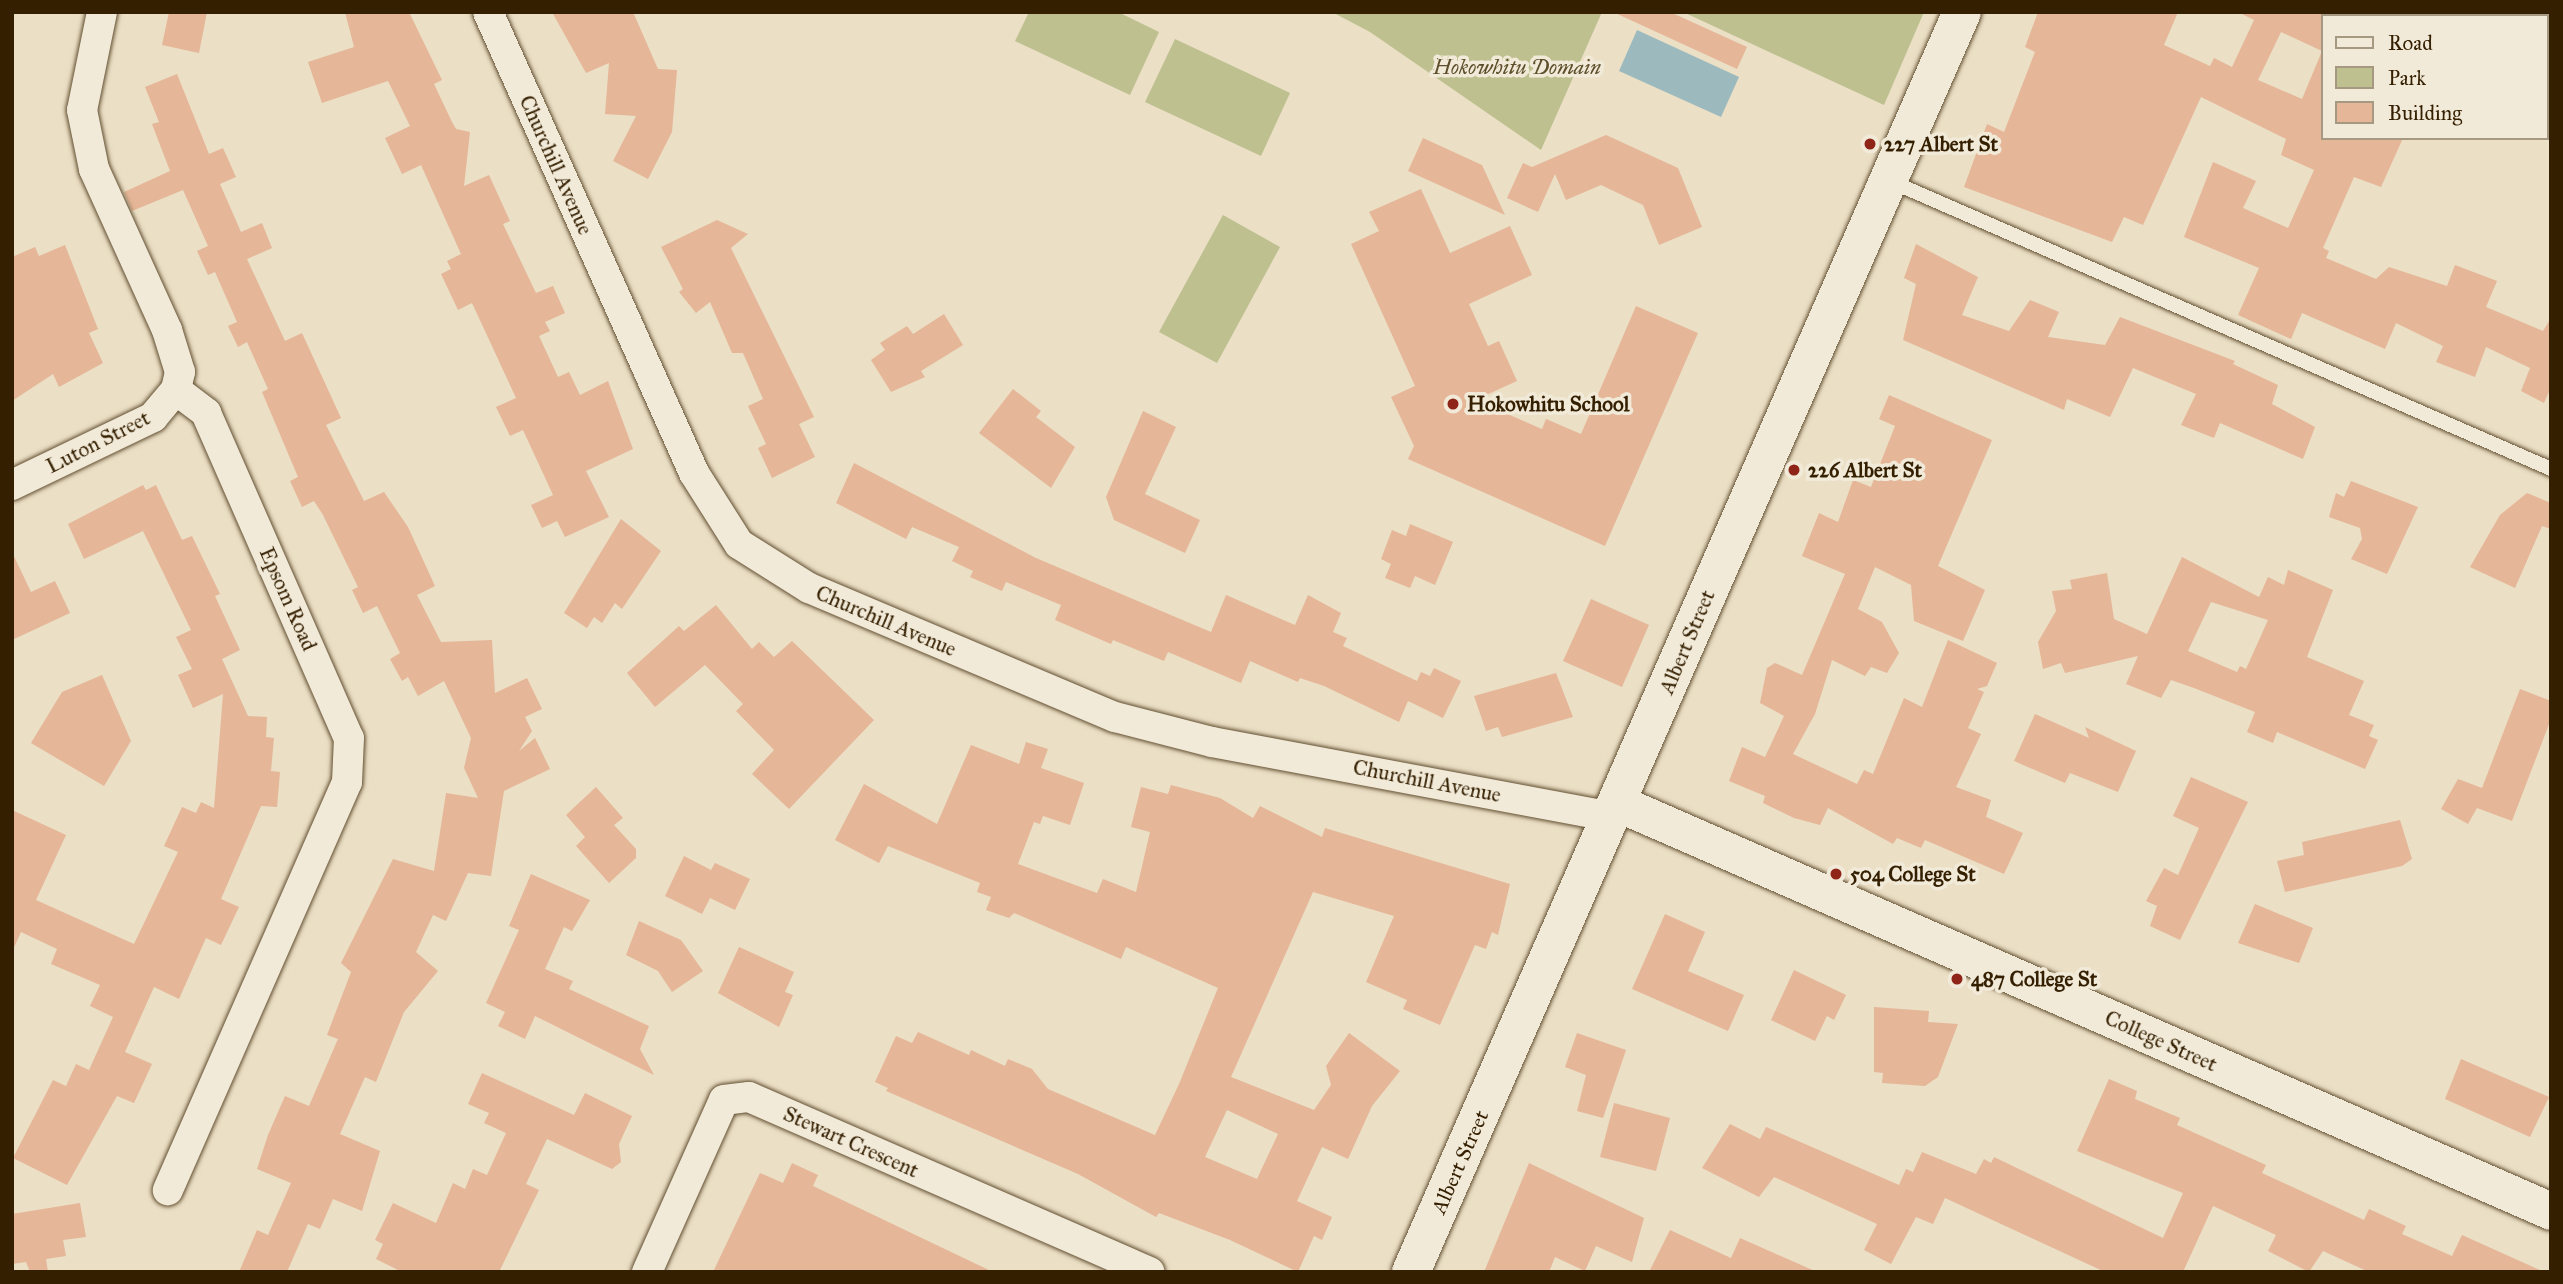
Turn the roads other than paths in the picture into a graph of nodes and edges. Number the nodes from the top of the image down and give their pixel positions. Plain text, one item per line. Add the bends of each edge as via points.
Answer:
1 (102, 12) edge
2 (488, 12) edge
3 (1962, 12) edge
4 (1888, 180) junction
5 (176, 390) junction
6 (2551, 469) edge
7 (12, 485) edge
8 (1615, 810) junction
9 (168, 1190) dead end
10 (2551, 1211) edge
11 (647, 1272) edge
12 (1149, 1272) edge
13 (1411, 1272) edge

1 - 5 street via 82,110 94,169 167,330 180,372
2 - 8 street, Churchill Avenue via 694,473 740,544 809,588 1115,717 1212,742
3 - 4 main road, Albert Street
4 - 6 lane
4 - 8 main road, Albert Street
5 - 7 street, Luton Street via 153,416
5 - 9 street, Epsom Road via 206,413 349,738 347,782
8 - 10 street, College Street
8 - 13 main road, Albert Street
11 - 12 street, Stewart Crescent via 724,1100 749,1097

